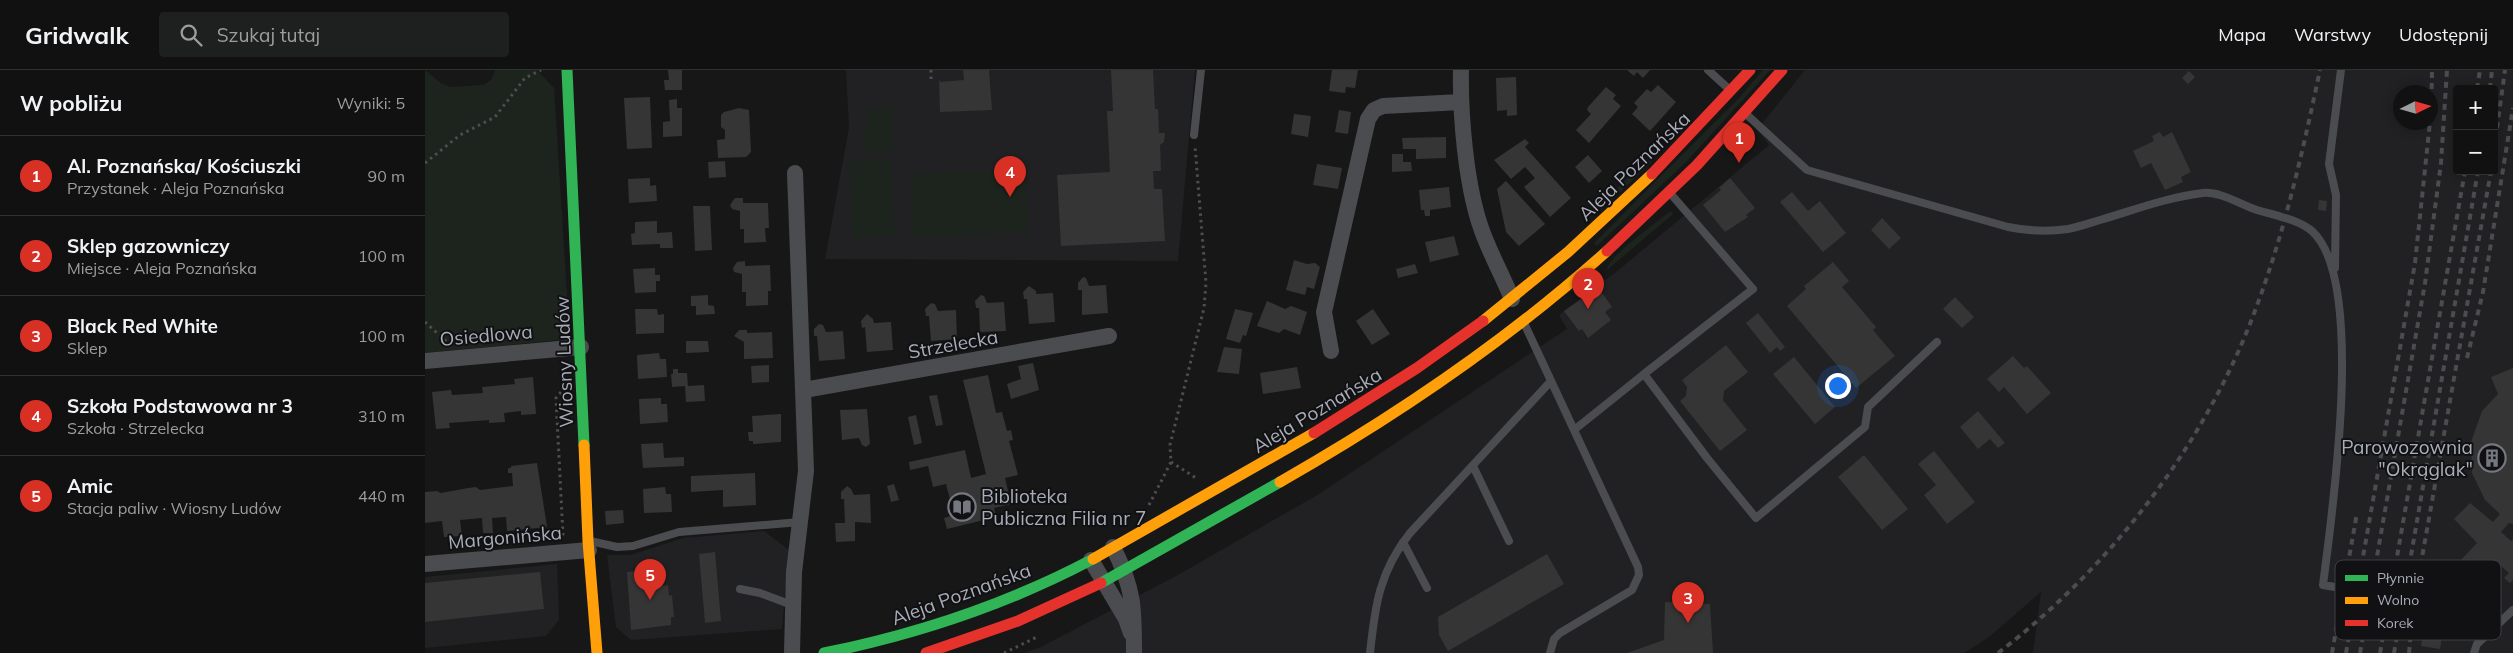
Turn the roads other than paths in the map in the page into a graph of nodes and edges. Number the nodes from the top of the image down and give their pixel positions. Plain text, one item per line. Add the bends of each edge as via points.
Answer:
1 (567, 70) edge
2 (1201, 70) edge
3 (1461, 70) edge
4 (1708, 70) edge
5 (1750, 70) edge
6 (1782, 70) edge
7 (2341, 70) edge
8 (1731, 91) junction
9 (1461, 102) junction
10 (1745, 113) junction
11 (1194, 135) dead end
12 (795, 173) dead end
13 (1669, 192) junction
14 (2335, 275) junction
15 (1518, 310) junction
16 (1109, 336) dead end
17 (1937, 342) dead end
18 (581, 346) junction
19 (1331, 351) dead end
20 (425, 361) edge
21 (1644, 374) junction
22 (1551, 381) junction
23 (804, 390) junction
24 (1574, 430) junction
25 (1473, 466) junction
26 (800, 522) junction
27 (679, 532) junction
28 (683, 541) dead end
29 (1509, 541) dead end
30 (1403, 542) junction
31 (589, 545) junction
32 (1113, 547) junction
33 (1091, 560) junction
34 (425, 564) edge
35 (1124, 570) junction
36 (1103, 582) junction
37 (2335, 587) edge
38 (1427, 588) dead end
39 (740, 590) dead end
40 (792, 605) junction
41 (2513, 610) edge
42 (2501, 621) edge
43 (2481, 640) edge
44 (1134, 647) edge
45 (597, 653) edge
46 (791, 653) edge
47 (824, 653) edge
48 (926, 653) edge
49 (1370, 653) edge
50 (1550, 653) edge
51 (2474, 653) edge

1 - 18 main road, Wiosny Ludów
2 - 11 lane
3 - 9 street
4 - 8 lane
5 - 8 main road, Aleja Poznańska
6 - 10 main road, Aleja Poznańska
7 - 14 lane via 2329,164 2336,195
8 - 15 main road, Aleja Poznańska
9 - 15 street via 1475,209
9 - 19 street via 1383,106 1368,118 1324,312
10 - 13 main road, Aleja Poznańska
10 - 14 lane via 1807,170 2023,230 2070,229 2159,202 2211,193 2312,231 2323,246
12 - 23 street
13 - 15 main road, Aleja Poznańska via 1594,263
13 - 21 lane via 1753,289
14 - 37 lane via 2342,398 2337,472 2323,585
15 - 22 lane
15 - 32 main road, Aleja Poznańska via 1448,347 1362,405
15 - 35 main road, Aleja Poznańska via 1435,386 1359,436
16 - 23 street, Strzelecka
17 - 21 lane via 1868,406 1865,427 1756,518
18 - 20 street, Osiedlowa
18 - 31 main road, Wiosny Ludów
21 - 24 lane
22 - 24 lane
22 - 25 lane
23 - 26 street via 806,470
24 - 50 lane via 1638,567 1639,576 1632,590 1560,633 1554,639
25 - 29 lane
25 - 30 lane
26 - 27 lane
26 - 40 street
27 - 28 lane
27 - 31 lane via 633,546
30 - 38 lane
30 - 49 lane via 1386,570 1379,590
31 - 34 street, Margonińska
31 - 45 main road, Wiosny Ludów
32 - 33 main road, Aleja Poznańska
32 - 35 street
33 - 36 street
33 - 47 main road, Aleja Poznańska via 959,617 895,637
35 - 36 main road, Aleja Poznańska
35 - 44 street via 1134,606
36 - 44 street via 1126,619
36 - 48 main road, Aleja Poznańska via 996,629
39 - 40 lane via 760,593
40 - 46 street
41 - 42 lane
43 - 51 lane

